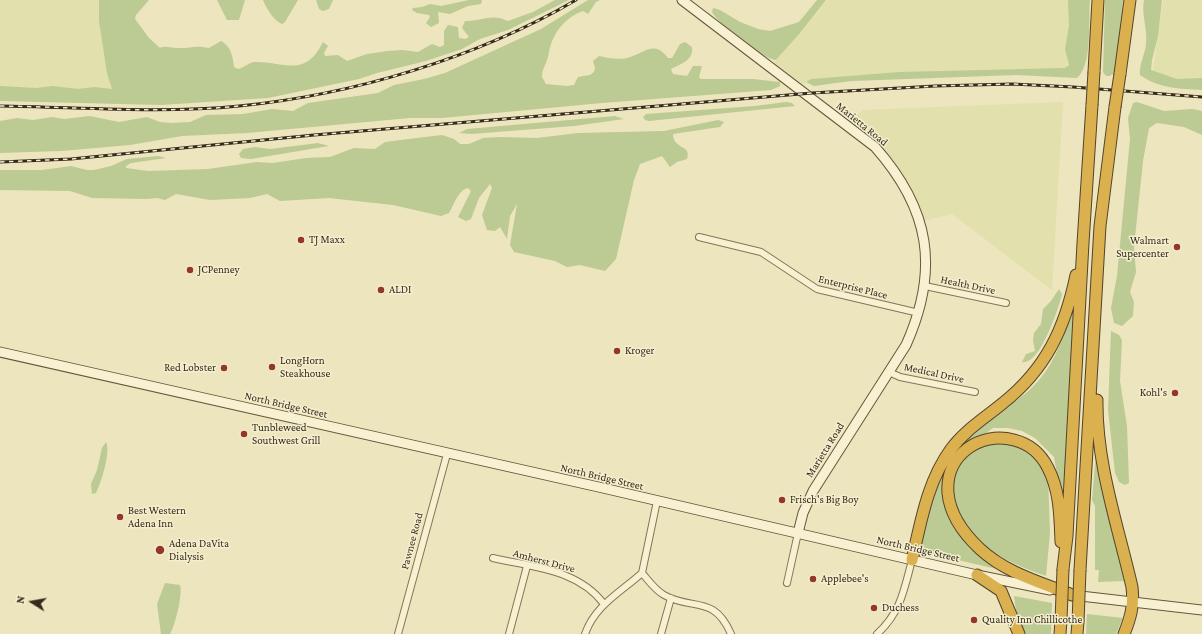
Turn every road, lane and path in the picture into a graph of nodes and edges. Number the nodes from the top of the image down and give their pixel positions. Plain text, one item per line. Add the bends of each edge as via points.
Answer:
1 (682, 0) edge
2 (1098, 0) edge
3 (1130, 0) edge
4 (699, 237) dead end
5 (1083, 243) junction
6 (925, 286) junction
7 (1006, 303) dead end
8 (919, 313) junction
9 (1095, 323) junction
10 (0, 352) edge
11 (889, 372) junction
12 (975, 392) dead end
13 (447, 454) junction
14 (656, 501) junction
15 (798, 533) junction
16 (493, 558) dead end
17 (912, 560) junction
18 (527, 566) junction
19 (1063, 569) junction
20 (642, 573) junction
21 (977, 575) junction
22 (787, 582) dead end
23 (1072, 595) junction
24 (671, 598) junction
25 (1134, 603) junction
26 (604, 604) junction
27 (1202, 610) edge
28 (398, 634) edge
29 (509, 634) edge
30 (586, 634) edge
31 (661, 634) edge
32 (731, 634) edge
33 (877, 634) edge
34 (1019, 634) edge
35 (1060, 634) edge
36 (1077, 634) edge
37 (1124, 634) edge

1 - 6 main road, Marietta Road via 875,147 904,185 919,222 926,254
2 - 5 highway, bridge
3 - 9 highway, bridge via 1100,226
4 - 8 street, Enterprise Place via 761,252 817,290
5 - 17 highway via 1066,319 1049,353 1025,384 951,448 938,468 931,486
5 - 19 highway via 1068,536
6 - 7 street, Health Drive
6 - 8 main road, Marietta Road
8 - 11 main road, Marietta Road via 906,345
9 - 25 highway via 1100,448
9 - 36 highway, bridge
10 - 13 main road, North Bridge Street
11 - 12 street, Medical Drive via 900,377
11 - 15 main road, Marietta Road via 813,491 803,513
13 - 14 main road, North Bridge Street
13 - 28 street, Pawnee Road
14 - 15 main road, North Bridge Street
14 - 20 street
15 - 17 main road, North Bridge Street
15 - 22 street
16 - 18 street, Amherst Drive
17 - 21 main road, North Bridge Street
17 - 33 street via 898,608
18 - 26 street, Amherst Drive via 568,576 588,587
18 - 29 street
19 - 23 highway via 1056,488 1041,456 1027,444 996,437 984,439 964,450 953,468 948,492 961,528 980,549 1012,572
19 - 35 highway, bridge
20 - 24 street via 657,591
20 - 26 street
21 - 23 main road, North Bridge Street
21 - 34 highway via 1001,591
23 - 25 main road, North Bridge Street
24 - 31 street
24 - 32 street via 713,610 720,615
25 - 27 main road, North Bridge Street
25 - 37 highway
26 - 30 street via 592,619

